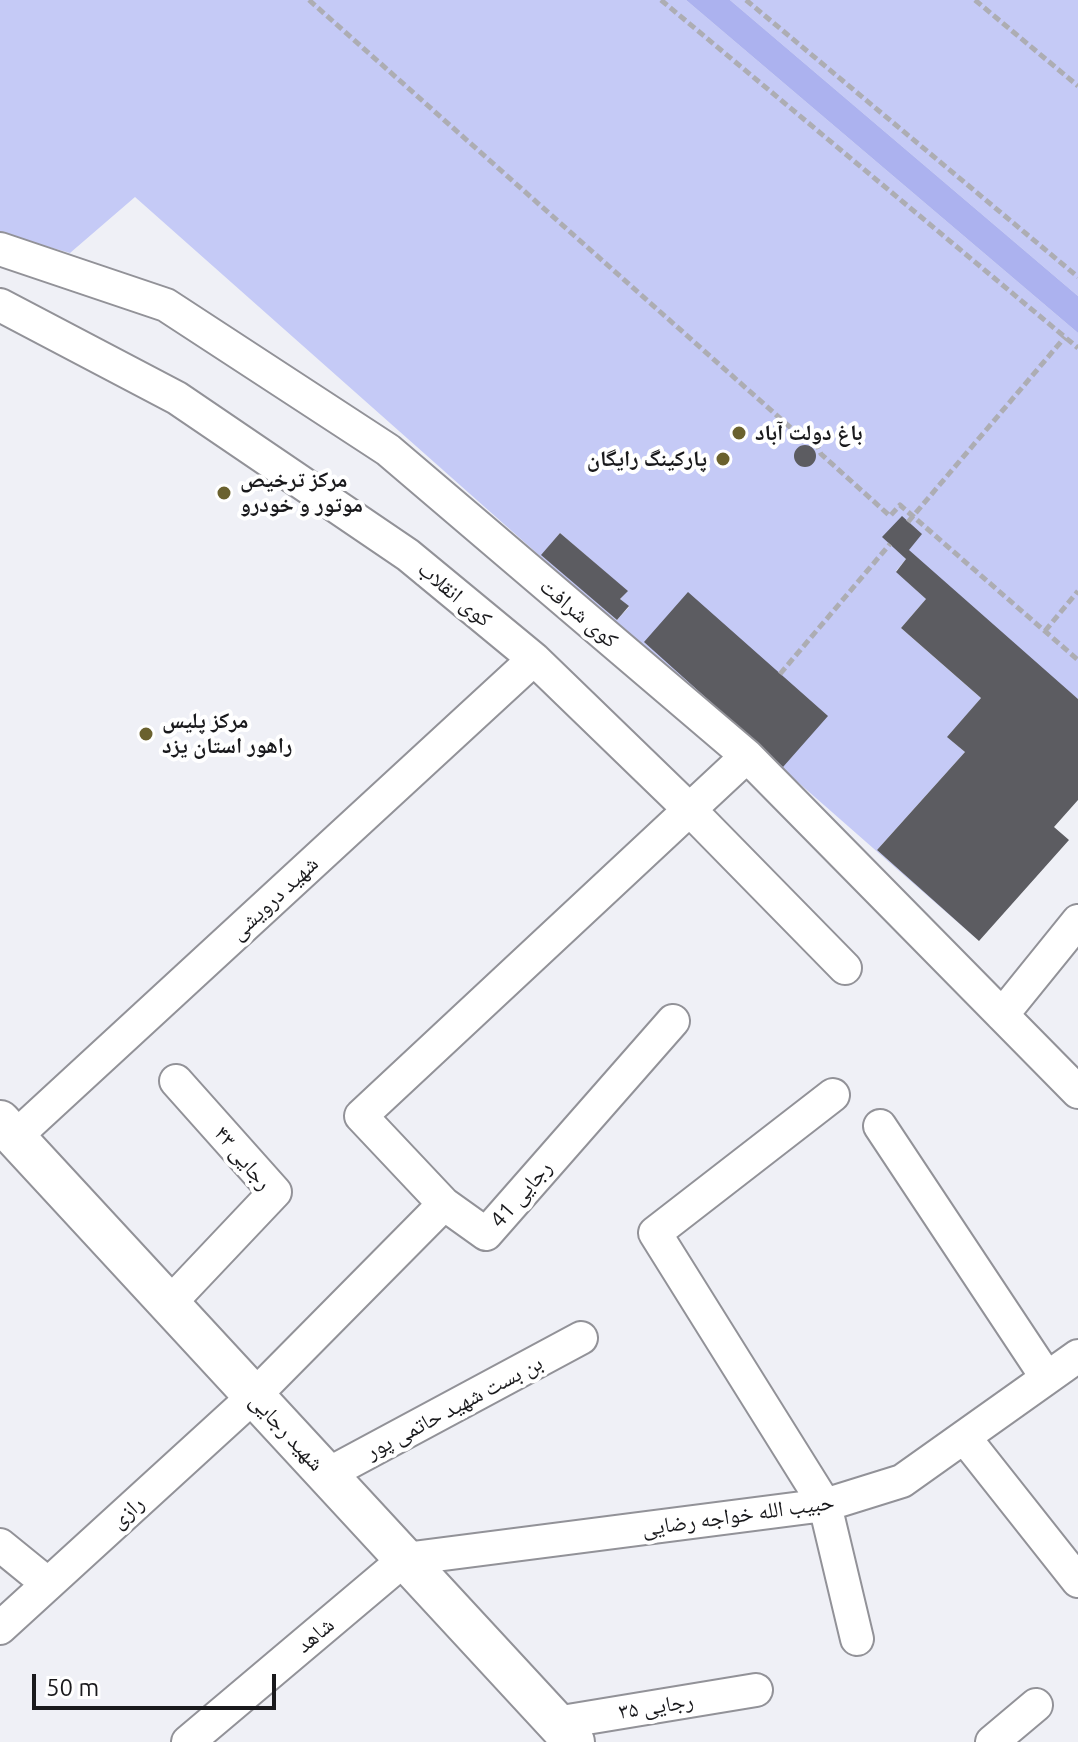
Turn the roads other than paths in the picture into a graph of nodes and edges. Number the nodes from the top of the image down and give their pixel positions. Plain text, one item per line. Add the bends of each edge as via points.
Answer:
1 (0, 249) edge
2 (0, 305) edge
3 (534, 659) junction
4 (747, 756) junction
5 (691, 811) junction
6 (1078, 921) edge
7 (845, 968) dead end
8 (1002, 1015) junction
9 (673, 1021) dead end
10 (176, 1081) dead end
11 (1078, 1092) edge
12 (833, 1095) dead end
13 (880, 1126) dead end
14 (8, 1129) edge
15 (444, 1204) junction
16 (169, 1304) junction
17 (581, 1338) dead end
18 (1078, 1356) edge
19 (1047, 1378) junction
20 (254, 1396) junction
21 (964, 1437) junction
22 (326, 1475) junction
23 (825, 1505) junction
24 (0, 1545) edge
25 (405, 1559) junction
26 (1078, 1581) edge
27 (48, 1584) junction
28 (0, 1628) edge
29 (857, 1639) dead end
30 (756, 1690) dead end
31 (1036, 1705) dead end
32 (565, 1732) edge
33 (188, 1742) edge
34 (992, 1742) edge

1 - 4 street, کوی شرافت via 166,305 388,450
2 - 3 street, کوی انقلاب via 177,398 408,555
3 - 5 street, کوی انقلاب
3 - 14 street, شهید درویشی
4 - 5 street
4 - 8 street, کوی شرافت
5 - 7 street, کوی انقلاب
5 - 15 street via 361,1116
6 - 8 street
8 - 11 street, کوی شرافت
9 - 15 street, رجایی 41 via 486,1234
10 - 16 street, رجایی ۴۳ via 275,1192
12 - 23 street via 655,1233
13 - 19 street
14 - 16 main road, شهید رجایی
15 - 20 street
16 - 20 main road, شهید رجایی
17 - 22 street, بن بست شهید حاتمی پور
18 - 19 street, حبیب الله خواجه رضایی
19 - 21 street, حبیب الله خواجه رضایی
20 - 22 main road, شهید رجایی
20 - 27 street, رازی
21 - 23 street, حبیب الله خواجه رضایی via 902,1481
21 - 26 street
22 - 25 main road, شهید رجایی
23 - 25 street, حبیب الله خواجه رضایی
23 - 29 street
24 - 27 street
25 - 32 main road, شهید رجایی
25 - 33 street, شاهد
27 - 28 street, رازی
30 - 32 street, رجایی ۳۵
31 - 34 street

